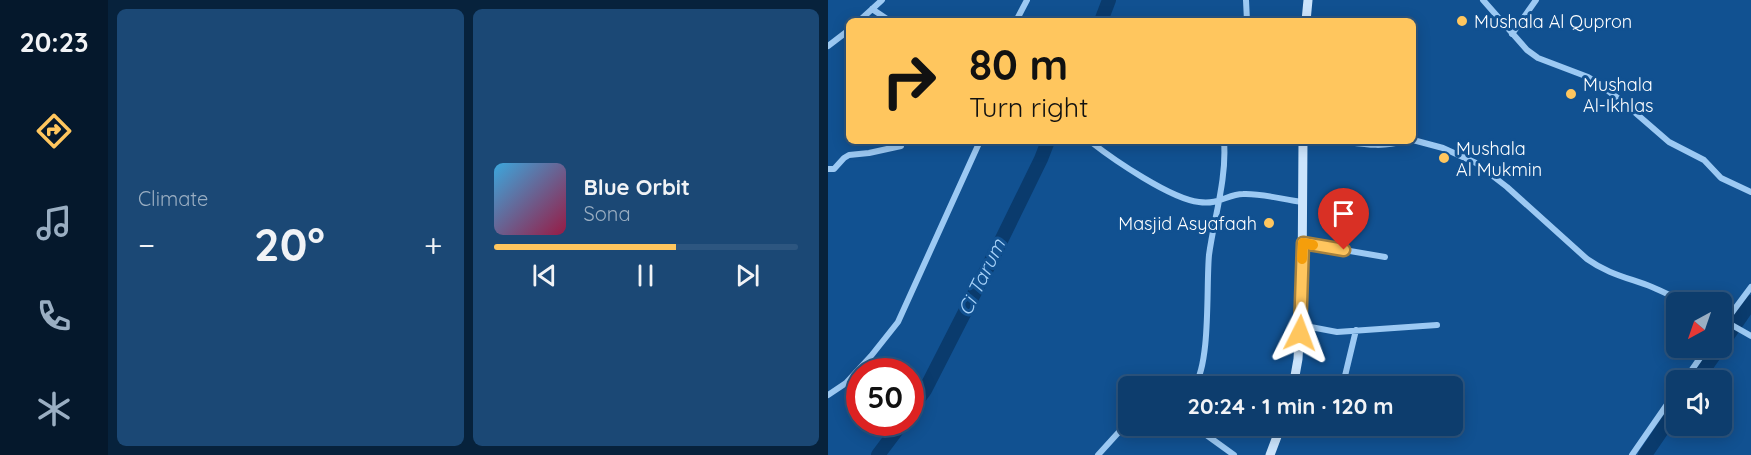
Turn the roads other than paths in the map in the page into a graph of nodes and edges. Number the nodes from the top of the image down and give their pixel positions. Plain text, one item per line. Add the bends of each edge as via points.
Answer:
1 (882, 0) edge
2 (1027, 0) edge
3 (1246, 0) edge
4 (1308, 0) edge
5 (1483, 0) edge
6 (1536, 0) edge
7 (872, 9) junction
8 (863, 18) edge
9 (886, 18) edge
10 (1018, 18) edge
11 (1247, 18) edge
12 (1306, 18) edge
13 (846, 32) edge
14 (1512, 34) junction
15 (828, 46) edge
16 (1416, 142) edge
17 (979, 144) edge
18 (1094, 144) edge
19 (1224, 144) edge
20 (1303, 144) edge
21 (1368, 144) edge
22 (1393, 144) edge
23 (900, 146) dead end
24 (828, 169) edge
25 (1751, 192) edge
26 (1219, 198) junction
27 (1303, 202) junction
28 (1303, 243) junction
29 (1385, 257) dead end
30 (1751, 287) edge
31 (1666, 293) edge
32 (1732, 313) edge
33 (1300, 324) junction
34 (1437, 325) dead end
35 (1732, 326) edge
36 (1356, 330) junction
37 (1751, 336) edge
38 (1199, 376) edge
39 (1295, 376) edge
40 (1345, 376) edge
41 (828, 395) edge
42 (1666, 406) edge
43 (1118, 433) edge
44 (1208, 436) edge
45 (1277, 436) edge
46 (1098, 455) edge
47 (1234, 455) edge
48 (1270, 455) edge
49 (1632, 455) edge

1 - 7 street
2 - 10 street
3 - 11 street
4 - 12 main road
5 - 14 street
6 - 14 street
7 - 8 street
7 - 9 street
13 - 15 street
14 - 25 street via 1538,58 1599,83 1669,142 1704,160 1721,178
16 - 31 street via 1443,148 1476,163 1601,268
17 - 41 street via 898,322 852,376
18 - 26 street via 1182,197 1196,202
19 - 26 street
20 - 27 main road
21 - 22 street
23 - 24 street via 849,155 834,169
26 - 27 street via 1242,194
26 - 38 street via 1209,255
27 - 28 main road
28 - 29 street
28 - 33 main road
30 - 32 street
33 - 36 street via 1337,332
33 - 39 main road
34 - 36 street
35 - 37 street
36 - 40 street
42 - 49 street
43 - 46 street
44 - 47 street
45 - 48 main road

